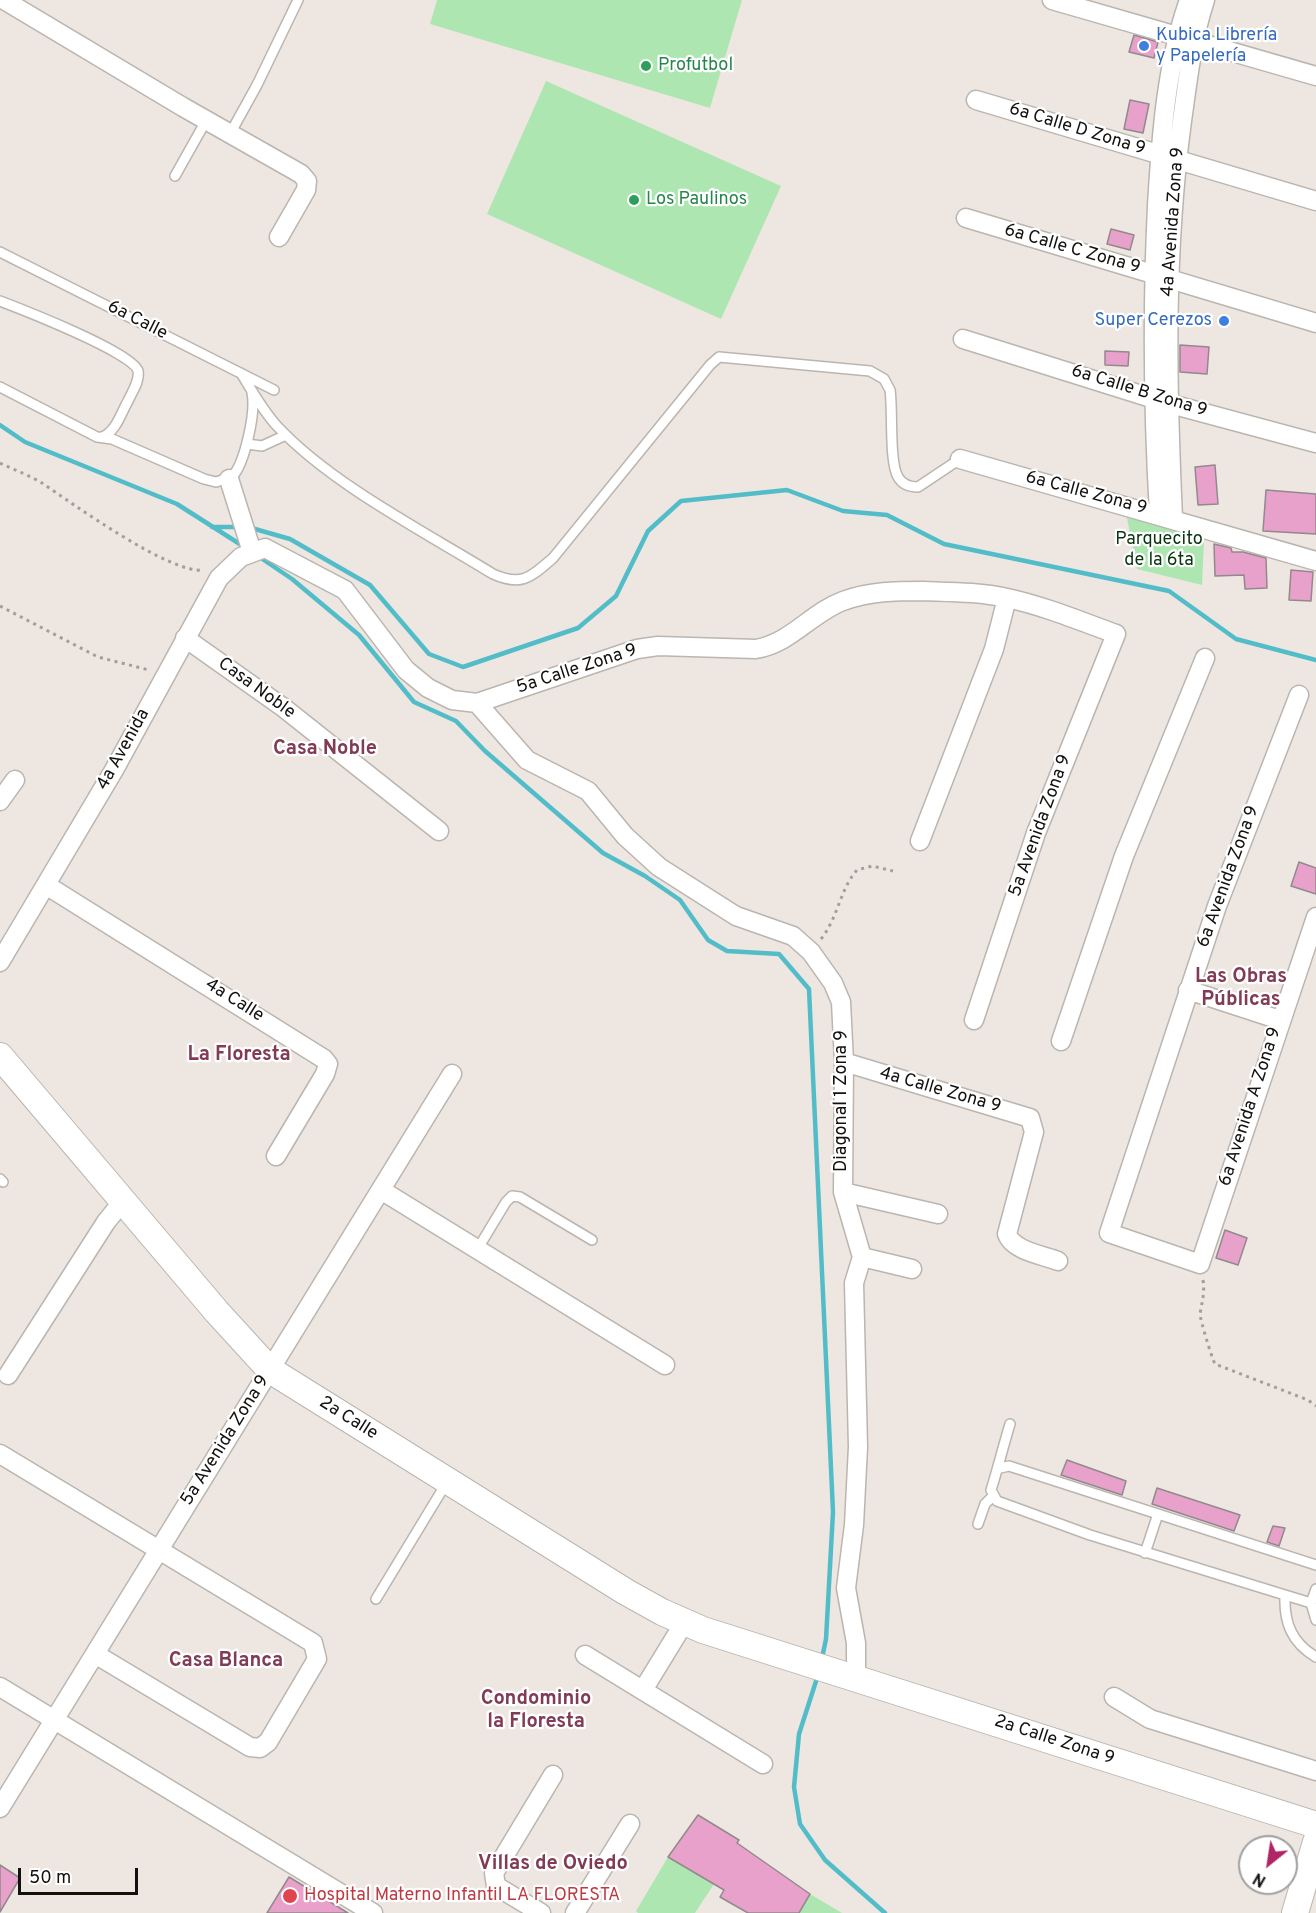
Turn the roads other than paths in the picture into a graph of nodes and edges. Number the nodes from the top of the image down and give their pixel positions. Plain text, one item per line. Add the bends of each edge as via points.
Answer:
1 (4, 0) edge
2 (298, 0) edge
3 (1052, 0) edge
4 (1189, 0) edge
5 (1205, 0) edge
6 (1184, 38) junction
7 (1316, 76) edge
8 (976, 100) dead end
9 (207, 119) junction
10 (231, 132) junction
11 (1168, 157) junction
12 (175, 176) dead end
13 (1316, 201) edge
14 (966, 218) dead end
15 (279, 237) dead end
16 (0, 252) edge
17 (1161, 277) junction
18 (0, 301) edge
19 (1316, 324) edge
20 (963, 339) dead end
21 (241, 374) junction
22 (0, 387) edge
23 (250, 388) junction
24 (273, 390) dead end
25 (1160, 399) junction
26 (286, 435) junction
27 (102, 438) junction
28 (1316, 443) edge
29 (247, 444) junction
30 (960, 459) joint
31 (229, 479) junction
32 (1166, 516) junction
33 (245, 556) junction
34 (1316, 561) edge
35 (1007, 598) junction
36 (1116, 634) joint
37 (185, 638) junction
38 (1205, 658) dead end
39 (1299, 695) dead end
40 (477, 703) junction
41 (15, 780) dead end
42 (0, 801) edge
43 (439, 831) dead end
44 (920, 841) dead end
45 (46, 885) junction
46 (1316, 917) edge
47 (0, 962) edge
48 (1188, 990) junction
49 (974, 1020) dead end
50 (1280, 1020) junction
51 (1061, 1041) dead end
52 (0, 1056) edge
53 (844, 1062) junction
54 (452, 1074) dead end
55 (276, 1156) dead end
56 (381, 1190) junction
57 (843, 1192) junction
58 (123, 1201) junction
59 (938, 1214) dead end
60 (592, 1240) dead end
61 (477, 1251) junction
62 (862, 1257) junction
63 (1058, 1261) dead end
64 (1200, 1264) joint
65 (912, 1269) dead end
66 (665, 1365) dead end
67 (270, 1370) junction
68 (8, 1375) dead end
69 (1010, 1424) dead end
70 (0, 1454) edge
71 (1000, 1468) junction
72 (448, 1480) junction
73 (993, 1496) junction
74 (1158, 1514) junction
75 (978, 1524) dead end
76 (159, 1550) junction
77 (1145, 1553) junction
78 (1316, 1565) edge
79 (1316, 1589) edge
80 (1285, 1596) junction
81 (376, 1599) dead end
82 (1311, 1603) junction
83 (1316, 1620) edge
84 (684, 1623) junction
85 (95, 1654) junction
86 (585, 1655) dead end
87 (1316, 1657) edge
88 (792, 1659) joint
89 (852, 1676) junction
90 (0, 1687) edge
91 (643, 1690) junction
92 (1114, 1697) dead end
93 (54, 1720) junction
94 (763, 1764) dead end
95 (1316, 1771) edge
96 (553, 1775) dead end
97 (0, 1809) edge
98 (630, 1824) dead end
99 (1316, 1826) edge
100 (1316, 1842) edge
101 (532, 1911) edge
102 (373, 1913) edge
103 (575, 1913) edge
104 (1295, 1913) edge

1 - 9 street
2 - 10 lane
3 - 6 street
4 - 6 street, 4a Avenida Zona 9
5 - 6 street, 4a Avenida Zona 9
6 - 7 street
6 - 11 street, 4a Avenida Zona 9
8 - 11 street, 6a Calle D Zona 9
9 - 10 street
9 - 12 lane
10 - 15 street via 307,181 306,190
11 - 13 street, 6a Calle D Zona 9
11 - 17 street, 4a Avenida Zona 9
14 - 17 street, 6a Calle C Zona 9
16 - 21 lane, 6a Calle
17 - 19 street, 6a Calle C Zona 9
17 - 25 street, 4a Avenida Zona 9
18 - 27 lane via 85,337 136,366 135,387 114,428
20 - 25 street, 6a Calle B Zona 9
21 - 23 lane
21 - 24 lane, 6a Calle
22 - 27 lane
23 - 26 lane
23 - 29 lane via 253,413
25 - 28 street, 6a Calle B Zona 9
25 - 32 street, 4a Avenida Zona 9
26 - 29 lane via 262,446
26 - 30 lane via 352,486 493,574 514,581 538,571 553,558 719,357 870,371 884,379 890,390 899,479 918,487
27 - 31 lane via 204,479
29 - 31 lane via 239,470
30 - 32 street, 6a Calle Zona 9
31 - 33 street
32 - 34 street, 6a Calle Zona 9
33 - 37 street, 4a Avenida via 219,578
33 - 40 street, 5a Calle Zona 9 via 271,550 345,590 417,679 452,700
35 - 36 street, 5a Calle Zona 9
35 - 40 street, 5a Calle Zona 9 via 964,592 873,592 825,609 792,635 768,647 637,649
35 - 44 street via 994,649
36 - 49 street, 5a Avenida Zona 9 via 1040,823
37 - 43 street, Casa Noble via 284,708
37 - 45 street, 4a Avenida
38 - 51 street via 1124,856
39 - 48 street, 6a Avenida Zona 9
40 - 53 street, Diagonal 1 Zona 9 via 527,760 588,791 631,842 659,867 736,916 793,936 811,952 838,993
41 - 42 street
45 - 47 street, 4a Avenida
45 - 55 street, 4a Calle via 324,1059 328,1064 325,1074
46 - 50 street, 6a Avenida A Zona 9
48 - 50 street
48 - 64 street, 6a Avenida Zona 9 via 1109,1233
50 - 64 street, 6a Avenida A Zona 9
52 - 58 street, 2a Calle
53 - 57 street, Diagonal 1 Zona 9
53 - 63 street, 4a Calle Zona 9 via 1026,1116 1034,1122 1007,1234 1016,1246
54 - 56 street, 5a Avenida Zona 9
56 - 61 street
56 - 67 street, 5a Avenida Zona 9
57 - 59 street
57 - 62 street, Diagonal 1 Zona 9
58 - 67 street, 2a Calle
58 - 68 street
60 - 61 lane via 512,1196
61 - 66 street
62 - 65 street
62 - 89 street via 854,1283 858,1447 846,1588 856,1643
67 - 72 street, 2a Calle
67 - 76 street, 5a Avenida Zona 9
69 - 71 lane
70 - 76 street
71 - 73 lane via 991,1490
71 - 74 lane via 1009,1466
72 - 81 lane
72 - 84 street, 2a Calle via 626,1592
73 - 75 lane via 985,1504
73 - 77 lane via 1080,1532
74 - 77 lane
74 - 78 lane
76 - 85 street, 5a Avenida Zona 9
76 - 85 street via 313,1643 317,1650 317,1659 268,1743 260,1748 250,1747
77 - 80 lane
79 - 82 lane
80 - 82 lane
80 - 87 lane via 1292,1636
82 - 83 lane
84 - 88 street, 2a Calle
84 - 91 street
85 - 93 street, 5a Avenida Zona 9
86 - 91 street
88 - 89 street, 2a Calle Zona 9
89 - 99 street, 2a Calle Zona 9
90 - 93 street
91 - 94 street
92 - 95 street via 1150,1719
93 - 97 street, 5a Avenida Zona 9
93 - 102 street
96 - 101 street via 494,1874 496,1886
98 - 103 street
100 - 104 street

